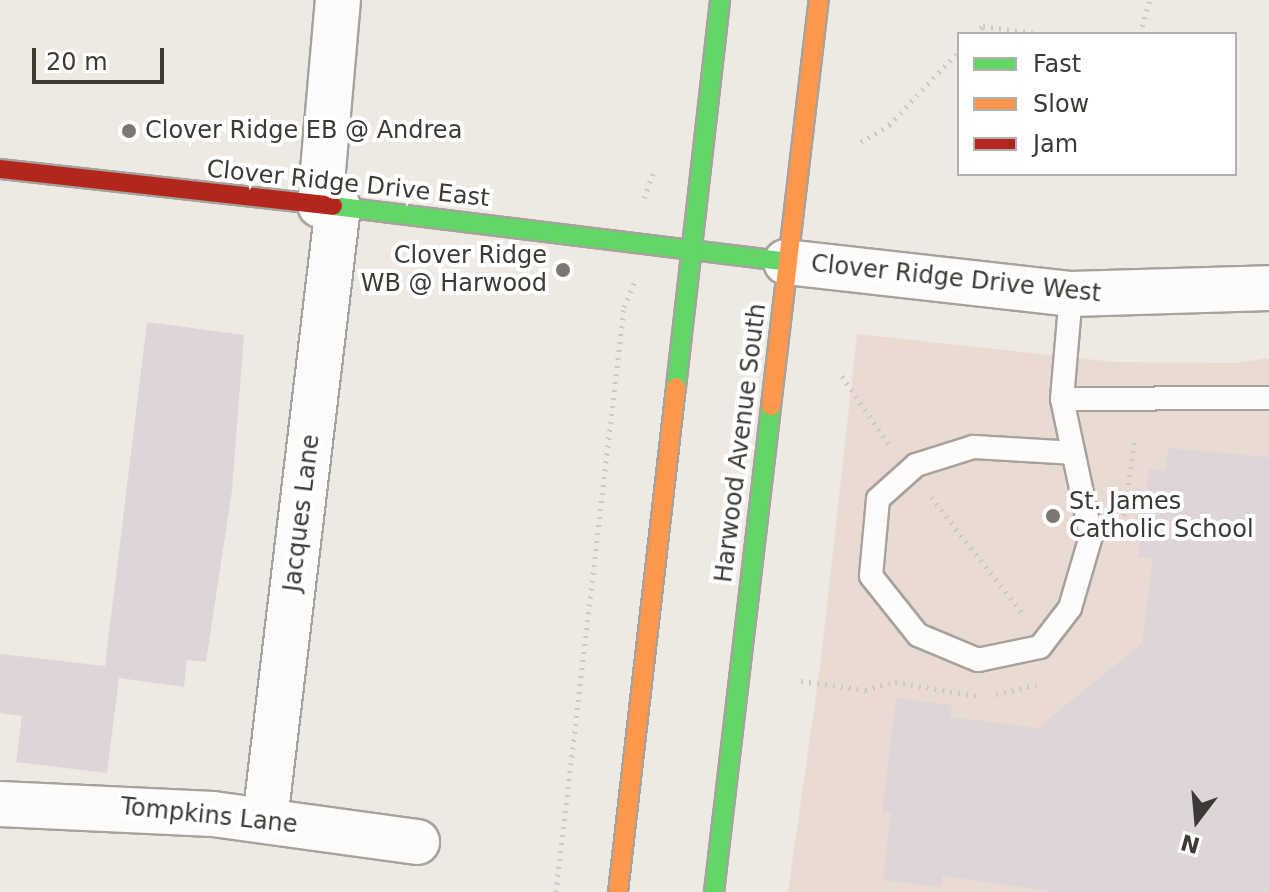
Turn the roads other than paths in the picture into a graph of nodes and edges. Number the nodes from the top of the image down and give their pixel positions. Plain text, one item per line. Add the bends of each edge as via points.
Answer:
1 (338, 0) edge
2 (720, 0) edge
3 (819, 0) edge
4 (0, 169) edge
5 (329, 205) junction
6 (691, 250) junction
7 (786, 262) junction
8 (1269, 288) edge
9 (1071, 294) junction
10 (1269, 398) edge
11 (1062, 399) junction
12 (1073, 453) junction
13 (0, 804) edge
14 (265, 820) junction
15 (417, 842) dead end
16 (618, 892) edge
17 (714, 892) edge

1 - 5 street, Jacques Lane
2 - 6 main road
3 - 7 main road, Harwood Avenue South
4 - 5 main road, Clover Ridge Drive East
5 - 6 main road, Clover Ridge Drive East
5 - 14 street, Jacques Lane
6 - 7 main road, Clover Ridge Drive West
6 - 16 main road
7 - 9 street, Clover Ridge Drive West
7 - 17 main road, Harwood Avenue South
8 - 9 street, Clover Ridge Drive West
9 - 11 lane
10 - 11 lane
11 - 12 lane
12 - 12 lane via 1091,536 1070,608 1040,647 978,660 918,635 871,576 878,499 910,470 973,447
13 - 14 street, Tompkins Lane via 100,805
14 - 15 street, Tompkins Lane

